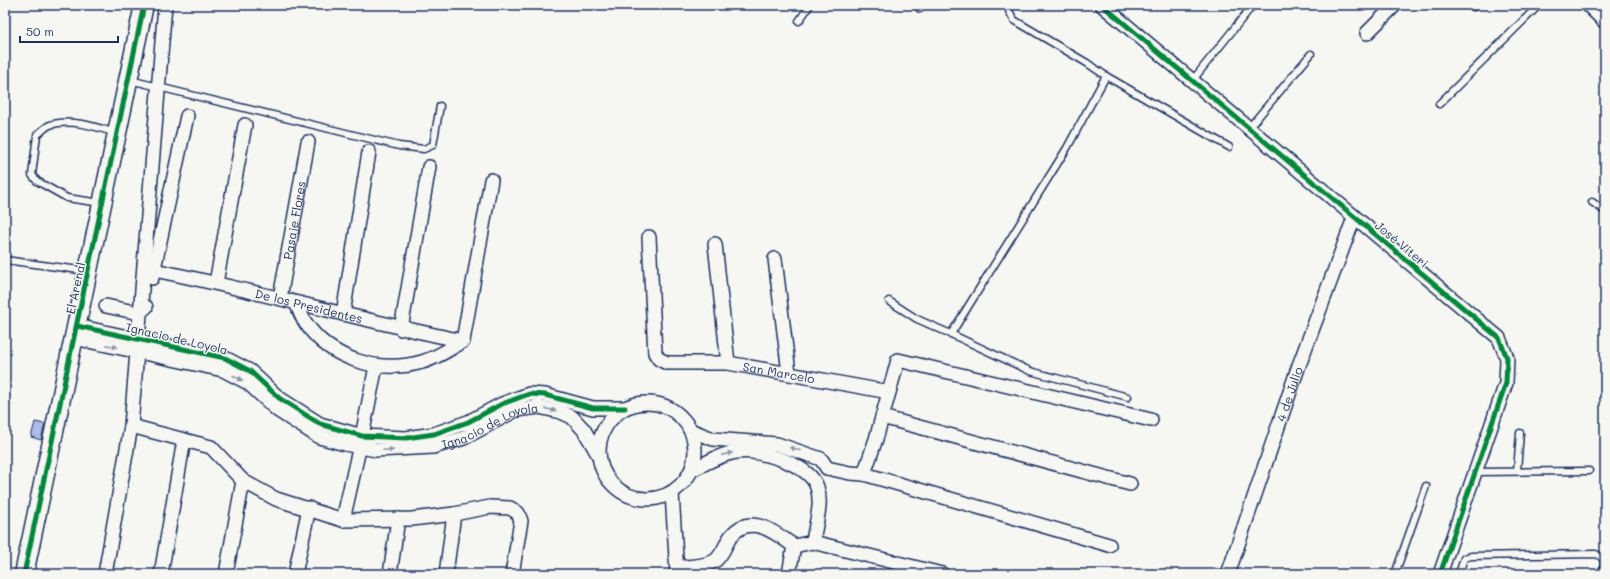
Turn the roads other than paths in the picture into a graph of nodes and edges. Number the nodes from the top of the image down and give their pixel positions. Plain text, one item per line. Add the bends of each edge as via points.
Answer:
1 (144, 5) edge
2 (165, 5) edge
3 (810, 5) edge
4 (1010, 5) edge
5 (1102, 5) edge
6 (1253, 5) edge
7 (1395, 5) edge
8 (1539, 5) edge
9 (1588, 5) edge
10 (799, 21) dead end
11 (1605, 22) edge
12 (1367, 33) dead end
13 (1311, 54) dead end
14 (1106, 76) junction
15 (128, 80) junction
16 (1192, 81) junction
17 (1439, 104) dead end
18 (440, 106) dead end
19 (187, 116) dead end
20 (245, 125) dead end
21 (1248, 129) junction
22 (117, 134) junction
23 (308, 142) dead end
24 (1229, 148) dead end
25 (369, 152) dead end
26 (429, 167) dead end
27 (491, 180) dead end
28 (1592, 202) dead end
29 (102, 203) junction
30 (1605, 211) edge
31 (1354, 218) junction
32 (649, 237) dead end
33 (715, 244) dead end
34 (775, 259) dead end
35 (5, 260) edge
36 (154, 270) junction
37 (88, 271) junction
38 (216, 282) junction
39 (280, 298) junction
40 (889, 301) dead end
41 (296, 302) junction
42 (106, 306) dead end
43 (342, 314) junction
44 (401, 328) junction
45 (75, 332) junction
46 (951, 334) junction
47 (463, 341) junction
48 (728, 363) junction
49 (376, 366) junction
50 (789, 373) junction
51 (889, 392) junction
52 (1128, 397) dead end
53 (625, 408) junction
54 (882, 417) junction
55 (1151, 420) dead end
56 (468, 422) junction
57 (131, 426) junction
58 (690, 430) junction
59 (1520, 433) dead end
60 (472, 434) junction
61 (184, 440) junction
62 (361, 441) junction
63 (599, 456) junction
64 (827, 468) junction
65 (692, 470) junction
66 (1589, 470) dead end
67 (1517, 471) junction
68 (1475, 472) junction
69 (864, 474) junction
70 (814, 479) junction
71 (243, 481) junction
72 (1130, 484) dead end
73 (1426, 486) dead end
74 (672, 493) junction
75 (309, 508) junction
76 (454, 514) junction
77 (398, 519) junction
78 (343, 520) junction
79 (813, 542) junction
80 (1109, 545) dead end
81 (794, 546) junction
82 (677, 571) edge
83 (1230, 571) dead end
84 (24, 574) edge
85 (105, 574) edge
86 (160, 574) edge
87 (226, 574) edge
88 (295, 574) edge
89 (390, 574) edge
90 (446, 574) edge
91 (512, 574) edge
92 (789, 574) edge
93 (942, 574) edge
94 (1395, 574) edge
95 (1440, 574) edge
96 (1460, 574) edge
97 (1602, 574) edge

1 - 15 street, El Arenal
2 - 57 street
3 - 10 lane
4 - 14 lane via 1009,11 1014,20
5 - 16 street, José Viteri
6 - 16 lane
7 - 12 street
8 - 17 lane
9 - 11 street
13 - 21 lane
14 - 24 lane
14 - 46 lane via 1067,148
15 - 18 lane via 424,150 433,145
15 - 22 street, El Arenal
16 - 21 street, José Viteri
19 - 36 street
20 - 38 street
21 - 31 street, José Viteri
22 - 29 street, El Arenal
22 - 29 lane via 95,126 65,122 49,125 37,135 32,175 37,181 67,198
23 - 39 street, Pasaje Flores
25 - 43 street
26 - 44 street
27 - 47 street
28 - 30 lane
29 - 37 street, El Arenal
31 - 68 street, José Viteri via 1499,338 1507,358 1506,383
31 - 83 street, 4 de Julio via 1298,368
32 - 48 street, San Marcelo via 656,353 659,358 667,363
33 - 48 street
34 - 50 street
35 - 37 lane
36 - 38 street, De los Presidentes
36 - 42 street via 145,309 138,313
37 - 45 street, El Arenal
38 - 39 street, De los Presidentes
39 - 41 street, De los Presidentes
40 - 46 lane via 917,319
41 - 43 street, De los Presidentes
41 - 49 street via 305,322 318,338 334,351
43 - 44 street, De los Presidentes
44 - 47 street, De los Presidentes
45 - 62 street, Ignacio de Loyola via 225,358 250,371 275,402
45 - 84 street, El Arenal
46 - 52 lane via 1030,372
47 - 49 street via 423,362 396,367
48 - 50 street, San Marcelo
49 - 62 street
50 - 51 street, San Marcelo
51 - 54 street
51 - 55 street via 898,360
53 - 56 street, Ignacio de Loyola via 593,408 545,395 529,394 502,404
53 - 58 street via 655,404 669,409 681,418
53 - 63 street via 613,417 601,435
54 - 69 street
54 - 72 street
56 - 60 street
56 - 62 street, Ignacio de Loyola via 434,434
57 - 61 street
57 - 85 street
64 -> 58 street via 821,459 777,444 713,439
58 - 65 street via 695,444
59 - 67 lane
62 -> 60 street, Ignacio de Loyola via 376,450 433,447
60 -> 63 street, Ignacio de Loyola via 516,410 550,409 572,417 584,430
61 - 71 street via 211,447
61 - 86 street
62 - 78 street
63 - 74 street via 603,471 612,485 625,494 641,499 657,499
64 - 69 street
64 - 70 street via 820,478
65 -> 70 street via 721,455 738,452 775,456
65 - 74 street via 684,483
66 - 67 lane
67 - 68 lane
68 - 95 street, José Viteri
69 - 80 street
70 - 79 street via 818,489 819,516 815,524
71 - 75 street via 276,498
71 - 87 street
73 - 94 lane
74 - 82 street
75 - 78 street
75 - 88 street
76 - 77 street
76 - 90 street
76 - 91 street via 490,507 510,508 518,513 521,521
77 - 78 street
77 - 89 street
79 - 81 street
79 - 93 street
81 - 82 street via 768,528 745,526 732,535 717,559
81 - 92 street
96 - 97 lane via 1464,558 1471,556 1596,554 1605,562

